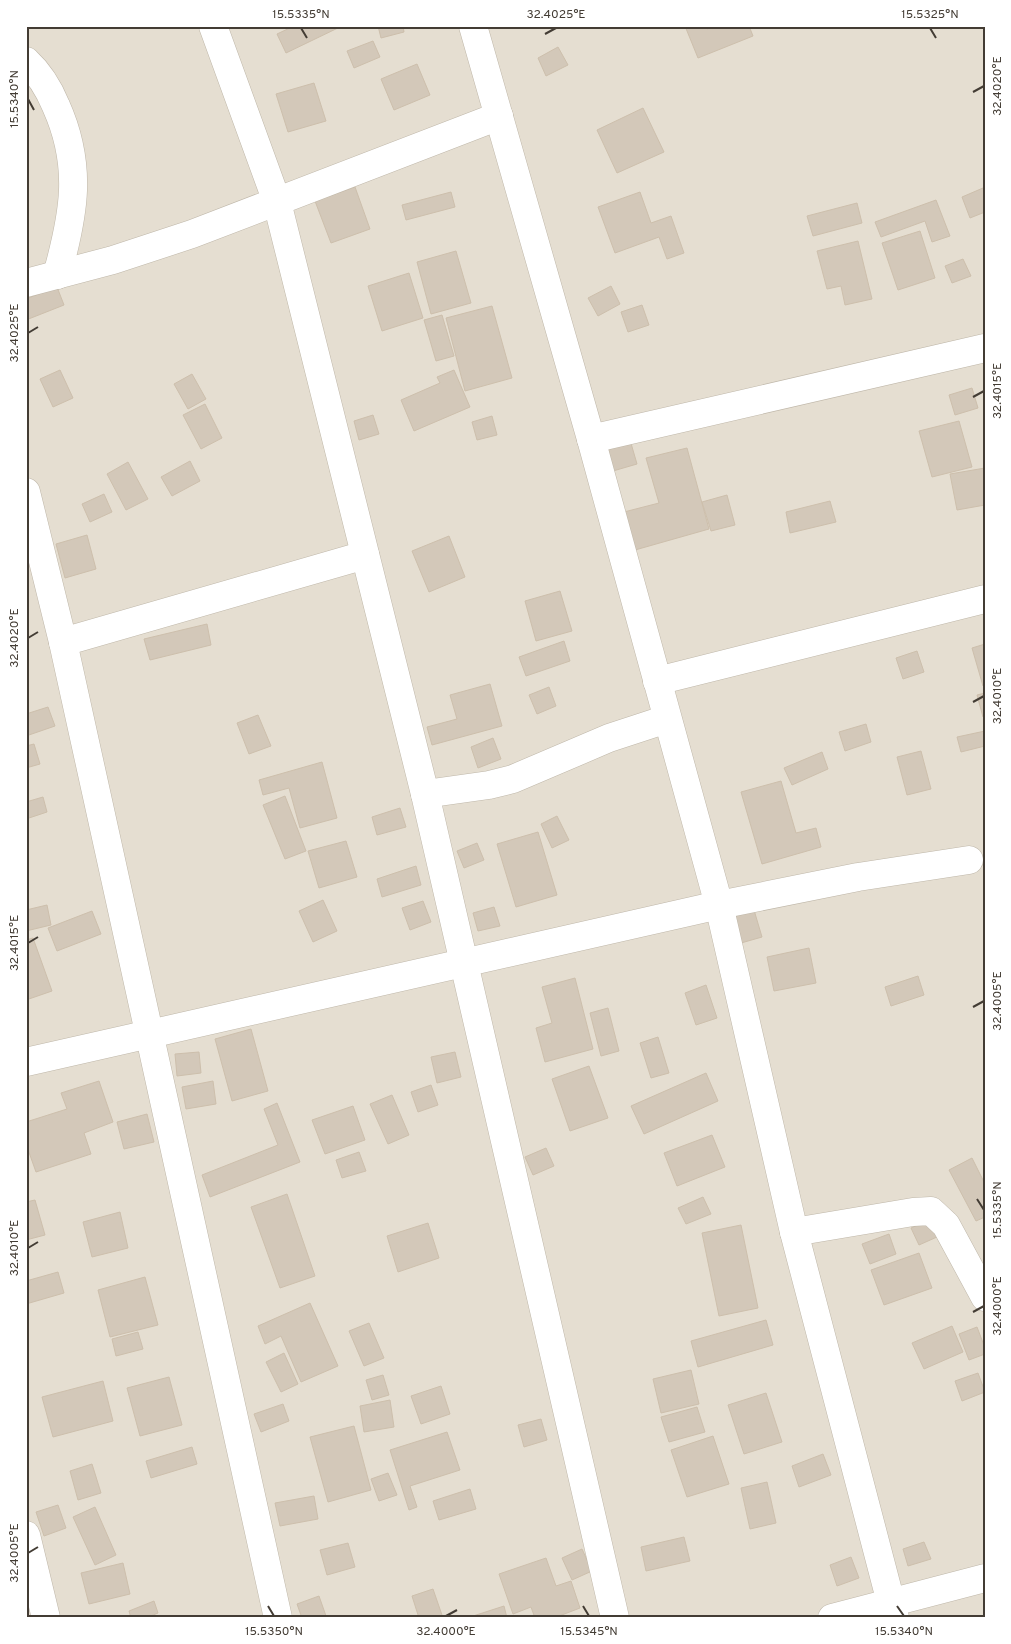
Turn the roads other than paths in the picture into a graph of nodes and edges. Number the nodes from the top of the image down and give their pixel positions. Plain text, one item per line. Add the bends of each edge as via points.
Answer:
1 (213, 26) edge
2 (473, 26) edge
3 (26, 61) edge
4 (499, 116) junction
5 (278, 202) junction
6 (57, 275) junction
7 (26, 284) edge
8 (985, 348) edge
9 (591, 439) junction
10 (26, 492) edge
11 (365, 555) junction
12 (36, 566) edge
13 (985, 598) edge
14 (63, 642) junction
15 (657, 681) junction
16 (667, 719) junction
17 (425, 794) junction
18 (969, 860) dead end
19 (719, 905) junction
20 (465, 963) junction
21 (151, 1035) junction
22 (26, 1062) edge
23 (794, 1232) junction
24 (985, 1297) edge
25 (26, 1535) edge
26 (985, 1578) edge
27 (893, 1610) edge
28 (46, 1618) edge
29 (278, 1618) edge
30 (615, 1618) edge
31 (832, 1618) edge

1 - 5 street
2 - 4 street
3 - 6 street via 50,92 65,127 73,163 68,234
4 - 5 street
4 - 9 street
5 - 6 street via 192,234
5 - 11 street
6 - 7 street
8 - 9 street
9 - 15 street
10 - 12 street
11 - 14 street
11 - 17 street
12 - 14 street
13 - 15 street
14 - 21 street
15 - 16 street
16 - 17 street via 609,738 513,779
16 - 19 street
17 - 20 street
18 - 19 street via 858,877
19 - 20 street
19 - 23 street
20 - 21 street
20 - 30 street
21 - 22 street
21 - 29 street
23 - 24 street via 931,1211 946,1225
23 - 27 street
25 - 28 street
26 - 27 street
27 - 31 street

